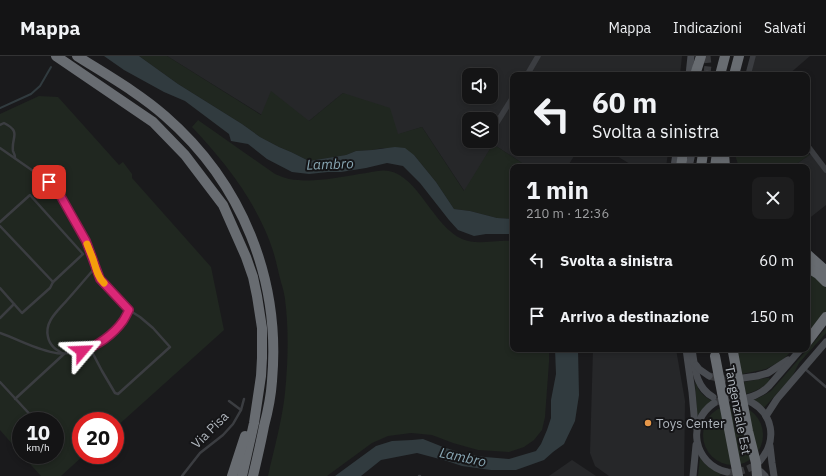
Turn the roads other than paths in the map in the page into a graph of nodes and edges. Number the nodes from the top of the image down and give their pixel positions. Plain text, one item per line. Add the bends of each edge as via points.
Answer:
1 (56, 56) edge
2 (77, 56) edge
3 (538, 56) edge
4 (691, 56) edge
5 (700, 56) edge
6 (725, 56) edge
7 (739, 56) edge
8 (744, 56) edge
9 (753, 56) edge
10 (529, 72) edge
11 (689, 72) edge
12 (696, 72) edge
13 (721, 72) edge
14 (735, 72) edge
15 (741, 72) edge
16 (749, 72) edge
17 (510, 102) edge
18 (498, 121) edge
19 (0, 125) edge
20 (0, 148) edge
21 (810, 149) edge
22 (16, 158) junction
23 (826, 170) edge
24 (0, 222) edge
25 (0, 226) edge
26 (810, 257) edge
27 (95, 268) junction
28 (810, 269) edge
29 (826, 271) edge
30 (52, 282) junction
31 (826, 282) edge
32 (0, 288) edge
33 (14, 304) junction
34 (129, 310) junction
35 (826, 317) edge
36 (0, 318) edge
37 (826, 322) edge
38 (0, 333) edge
39 (826, 336) edge
40 (810, 339) edge
41 (810, 340) edge
42 (826, 342) edge
43 (90, 348) junction
44 (686, 352) edge
45 (692, 352) edge
46 (714, 352) edge
47 (730, 352) edge
48 (797, 352) edge
49 (798, 352) edge
50 (64, 354) junction
51 (694, 362) junction
52 (804, 368) junction
53 (709, 376) tunnel mouth
54 (743, 378) tunnel mouth
55 (0, 382) edge
56 (826, 387) edge
57 (15, 399) junction
58 (244, 399) dead end
59 (229, 401) dead end
60 (241, 410) junction
61 (27, 412) edge
62 (766, 416) junction
63 (696, 436) junction
64 (770, 442) junction
65 (759, 462) tunnel mouth
66 (238, 472) edge
67 (254, 474) edge
68 (727, 474) edge
69 (759, 475) edge
70 (182, 476) edge
71 (693, 476) edge
72 (738, 476) edge
73 (774, 476) edge

1 - 66 highway via 153,122 185,155 223,205 246,257 258,296 257,377 251,422 243,443
2 - 67 highway via 148,102 170,121 205,156 242,214 264,273 274,341 269,406
3 - 10 street
4 - 11 street
5 - 12 highway
6 - 13 highway
7 - 14 highway
8 - 15 highway
9 - 16 street
17 - 18 street
19 - 22 lane via 4,123 11,126 15,133 13,151
20 - 22 lane
21 - 23 street
22 - 27 lane via 49,182 60,195 86,241
24 - 30 lane via 30,195 83,254
25 - 30 lane
26 - 29 highway
27 - 34 lane via 100,279
27 - 50 lane via 48,325 47,332 52,347
28 - 31 highway
30 - 33 lane via 50,288 22,313
32 - 33 lane
33 - 36 lane
34 - 43 lane via 115,330
34 - 43 lane via 153,328 170,347 118,394 115,393
35 - 40 highway
37 - 41 street
38 - 50 lane via 47,352
39 - 52 street via 809,356
42 - 52 street
43 - 50 lane via 73,354
44 - 63 street
45 - 51 street
46 - 72 highway, Tangenziale Est, bridge
47 - 69 highway, bridge
48 - 54 street via 768,373
49 - 62 street via 770,386 747,399 758,406
50 - 57 lane
51 - 53 street
51 - 63 street via 699,384 714,400 701,416
52 - 56 lane
52 - 62 street
55 - 57 lane
57 - 61 lane
58 - 60 lane
59 - 60 lane, Via Pisa
60 - 70 lane, Via Pisa via 233,424 200,453
62 - 64 street via 770,424
63 - 68 street via 700,451 707,461
63 - 71 street
64 - 65 street via 767,452
64 - 73 street

